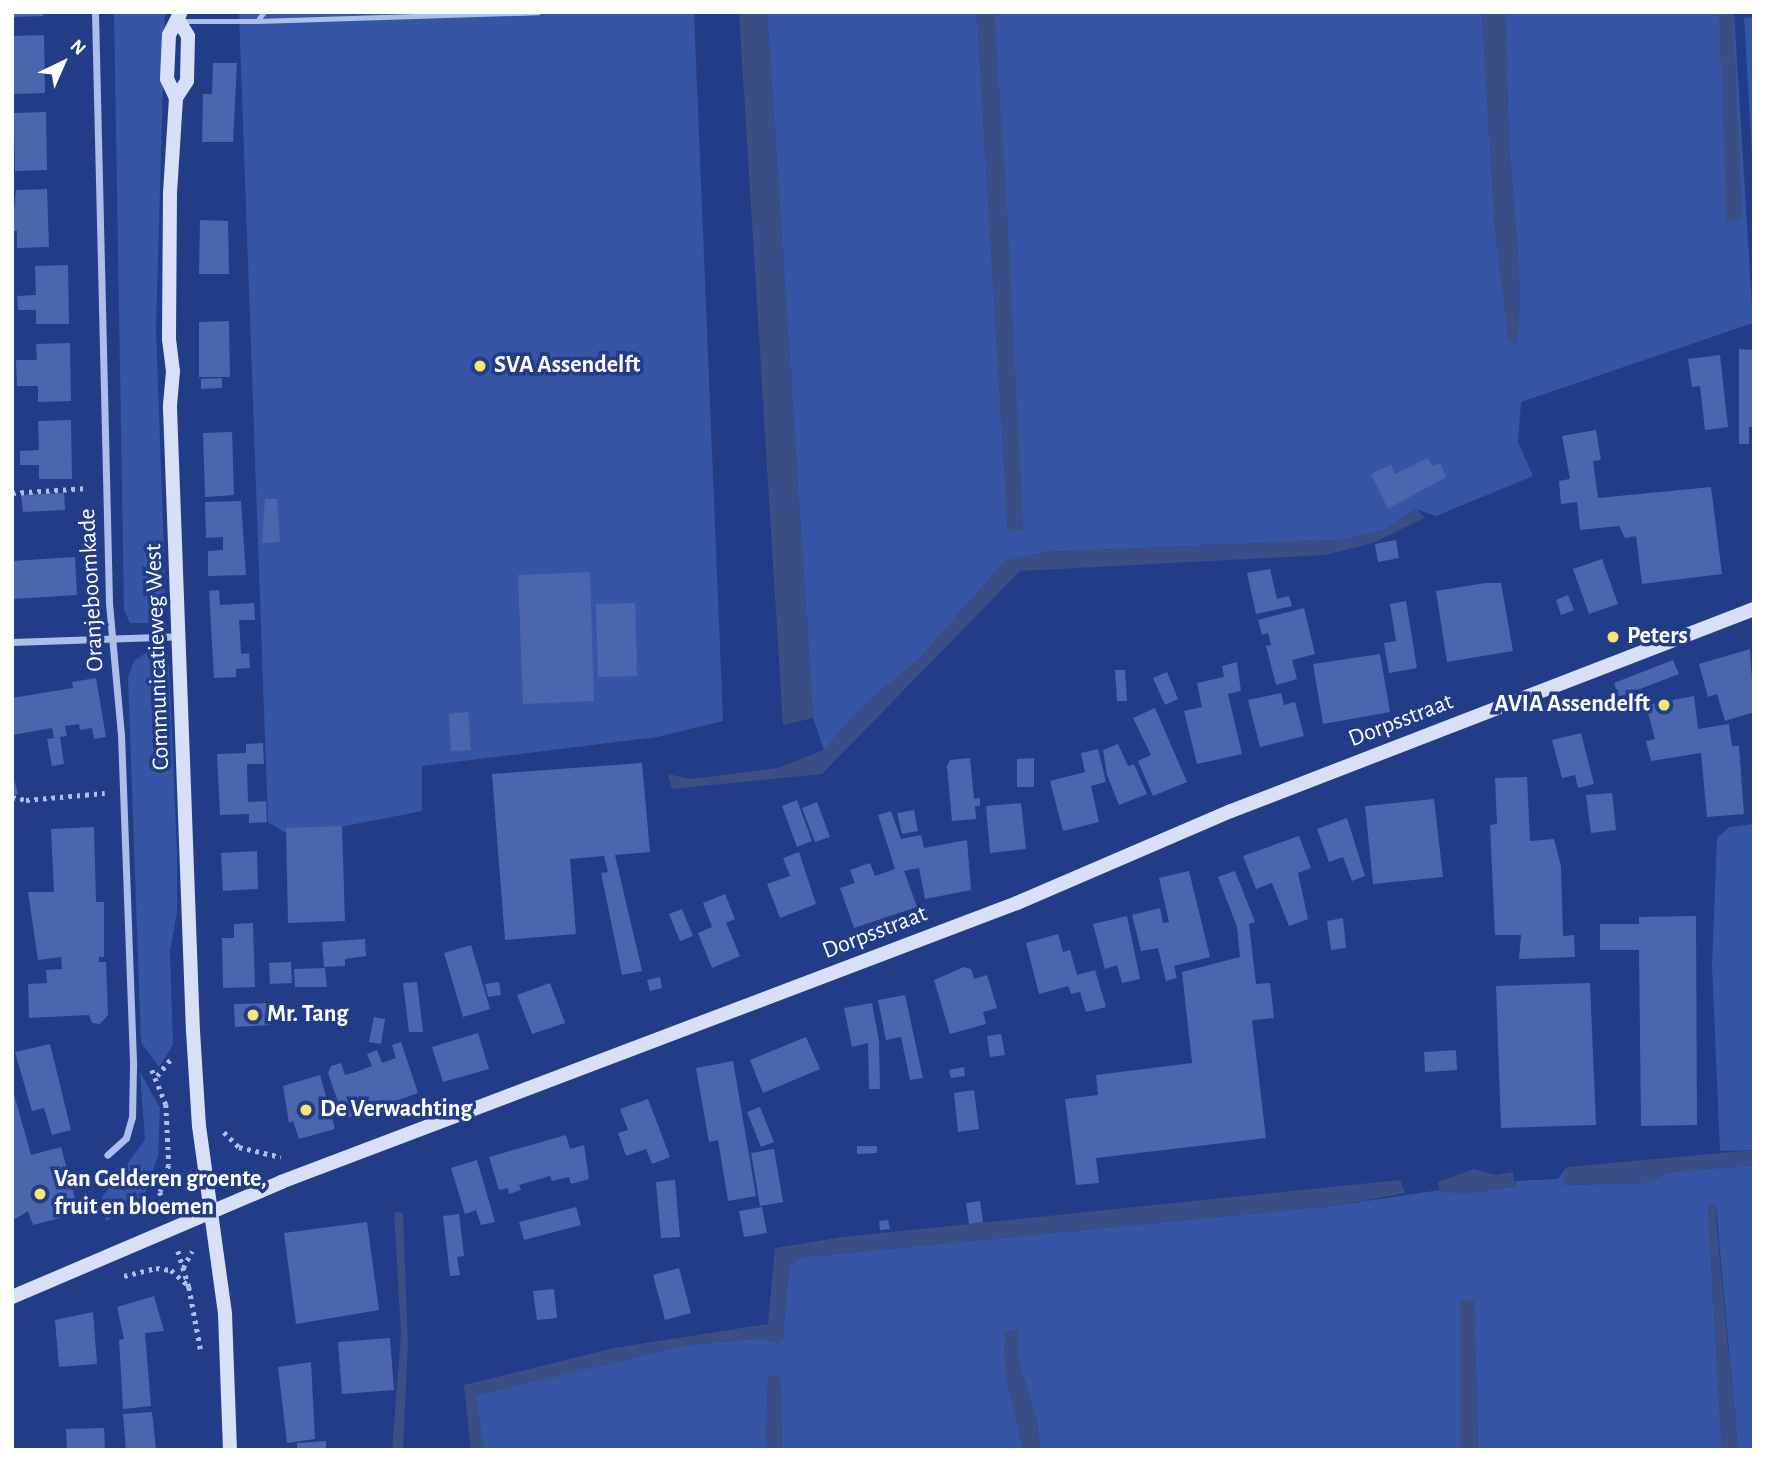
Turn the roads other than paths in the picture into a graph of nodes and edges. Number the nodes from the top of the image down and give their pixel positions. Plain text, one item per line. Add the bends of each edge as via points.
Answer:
1 (95, 12) edge
2 (264, 12) edge
3 (538, 12) edge
4 (179, 16) edge
5 (257, 21) junction
6 (1754, 609) edge
7 (181, 636) junction
8 (111, 638) junction
9 (12, 642) edge
10 (107, 1155) dead end
11 (213, 1214) junction
12 (12, 1297) edge
13 (230, 1450) edge

1 - 8 street, Oranjeboomkade
2 - 5 lane
3 - 5 lane
4 - 5 lane
4 - 7 street, Communicatieweg West via 169,35 167,79 176,98 169,339
6 - 11 street, Dorpsstraat via 1231,811 1017,903 281,1182
7 - 8 street
7 - 11 street, Communicatieweg West via 197,1088
8 - 9 street
8 - 10 street, Oranjeboomkade via 123,792 132,1117 126,1138
11 - 12 street, Dorpsstraat
11 - 13 street, Communicatieweg West via 225,1314

